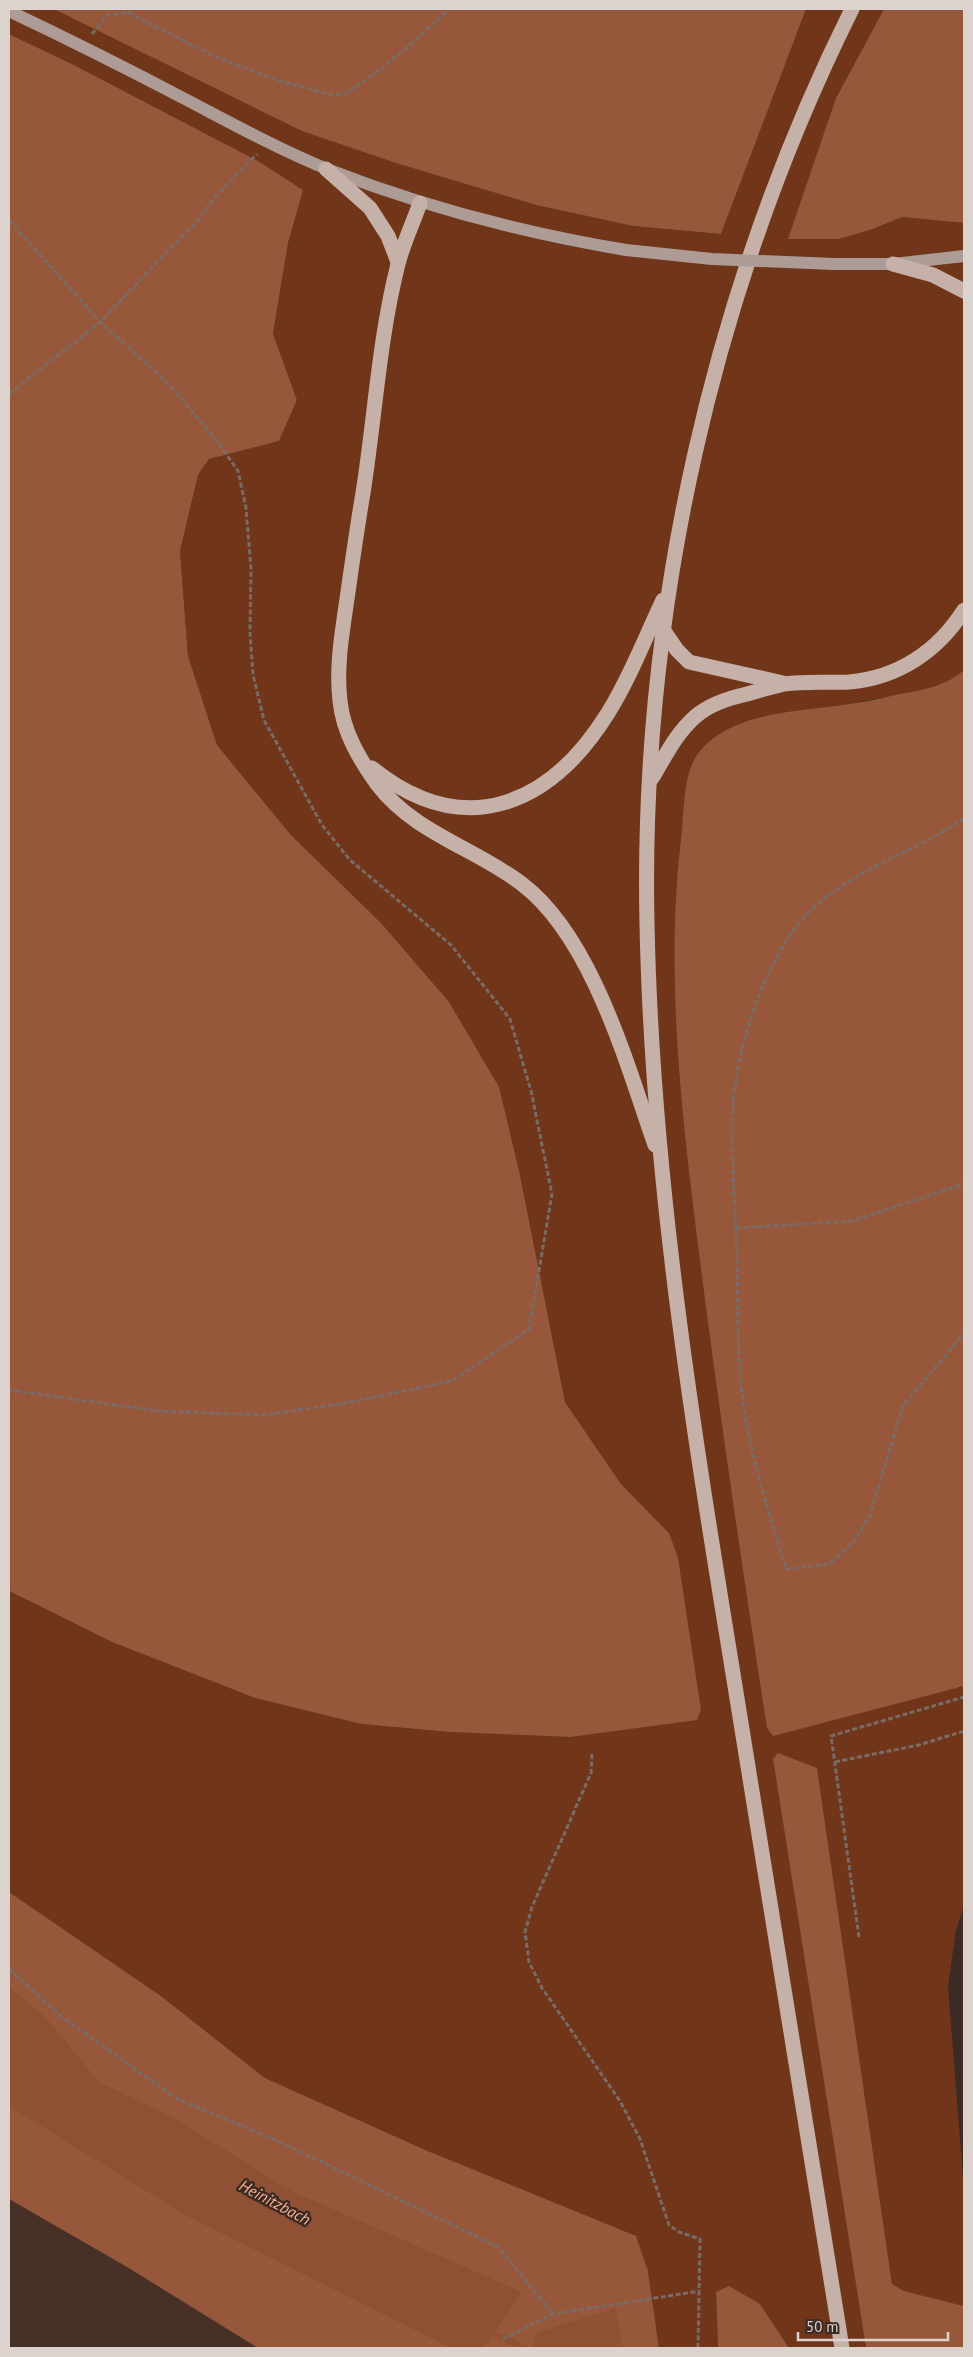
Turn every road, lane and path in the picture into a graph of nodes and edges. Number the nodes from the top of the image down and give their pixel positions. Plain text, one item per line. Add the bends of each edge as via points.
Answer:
1 (450, 9) edge
2 (852, 9) edge
3 (9, 11) edge
4 (83, 46) junction
5 (267, 142) junction
6 (326, 169) junction
7 (420, 203) junction
8 (9, 220) edge
9 (964, 256) edge
10 (398, 262) junction
11 (894, 264) junction
12 (964, 291) edge
13 (100, 322) junction
14 (9, 394) edge
15 (669, 588) junction
16 (964, 610) edge
17 (664, 631) junction
18 (786, 684) junction
19 (362, 760) junction
20 (650, 782) junction
21 (964, 818) edge
22 (663, 1165) junction
23 (964, 1184) edge
24 (736, 1228) junction
25 (964, 1333) edge
26 (9, 1390) edge
27 (964, 1696) edge
28 (964, 1731) edge
29 (592, 1754) dead end
30 (835, 1762) junction
31 (859, 1937) dead end
32 (9, 1969) edge
33 (700, 2291) junction
34 (553, 2314) junction
35 (503, 2339) dead end
36 (698, 2348) edge
37 (842, 2348) edge

1 - 4 path via 384,67 345,94 332,95 280,81 216,57 126,12 108,15
2 - 15 highway via 816,84 771,198 738,297 705,415
3 - 4 main road
4 - 5 main road
5 - 6 main road
5 - 13 path via 199,219
6 - 7 main road
6 - 10 highway via 370,208 388,236
7 - 10 highway
7 - 11 main road, bridge via 584,243 626,250 712,259
8 - 13 path
9 - 11 main road
10 - 19 highway via 340,646 340,704 346,729
11 - 12 highway via 933,276
13 - 14 path
13 - 26 path via 184,400 238,471 246,508 253,675 264,720 322,825 350,860 451,945 510,1019 531,1090 552,1194 529,1329 452,1381 346,1404 262,1414 158,1411
15 - 17 highway
15 - 19 highway via 609,712 567,767 525,796 477,808 440,804 399,788
16 - 18 highway via 933,647 897,671 868,680
17 - 18 highway via 689,662
17 - 20 highway via 655,696
18 - 20 highway via 734,697 696,716 679,733
19 - 22 highway via 378,785 422,826 508,874 525,886 552,914 575,949 611,1022
20 - 22 highway via 646,922
21 - 24 path via 845,884 807,914 783,943 763,988 744,1046 733,1106
22 - 37 highway via 695,1427
23 - 24 path via 852,1221
24 - 25 path via 741,1385 758,1478 786,1569 829,1564 853,1543 870,1515 903,1406
27 - 30 path via 831,1736
28 - 30 path via 919,1745
29 - 33 path via 591,1773 532,1906 526,1932 529,1962 542,1988 620,2101 636,2131 669,2224 679,2232 700,2239
30 - 31 path
32 - 34 path via 62,2017 176,2098 278,2141 498,2247
33 - 34 path
33 - 36 path
34 - 35 path

